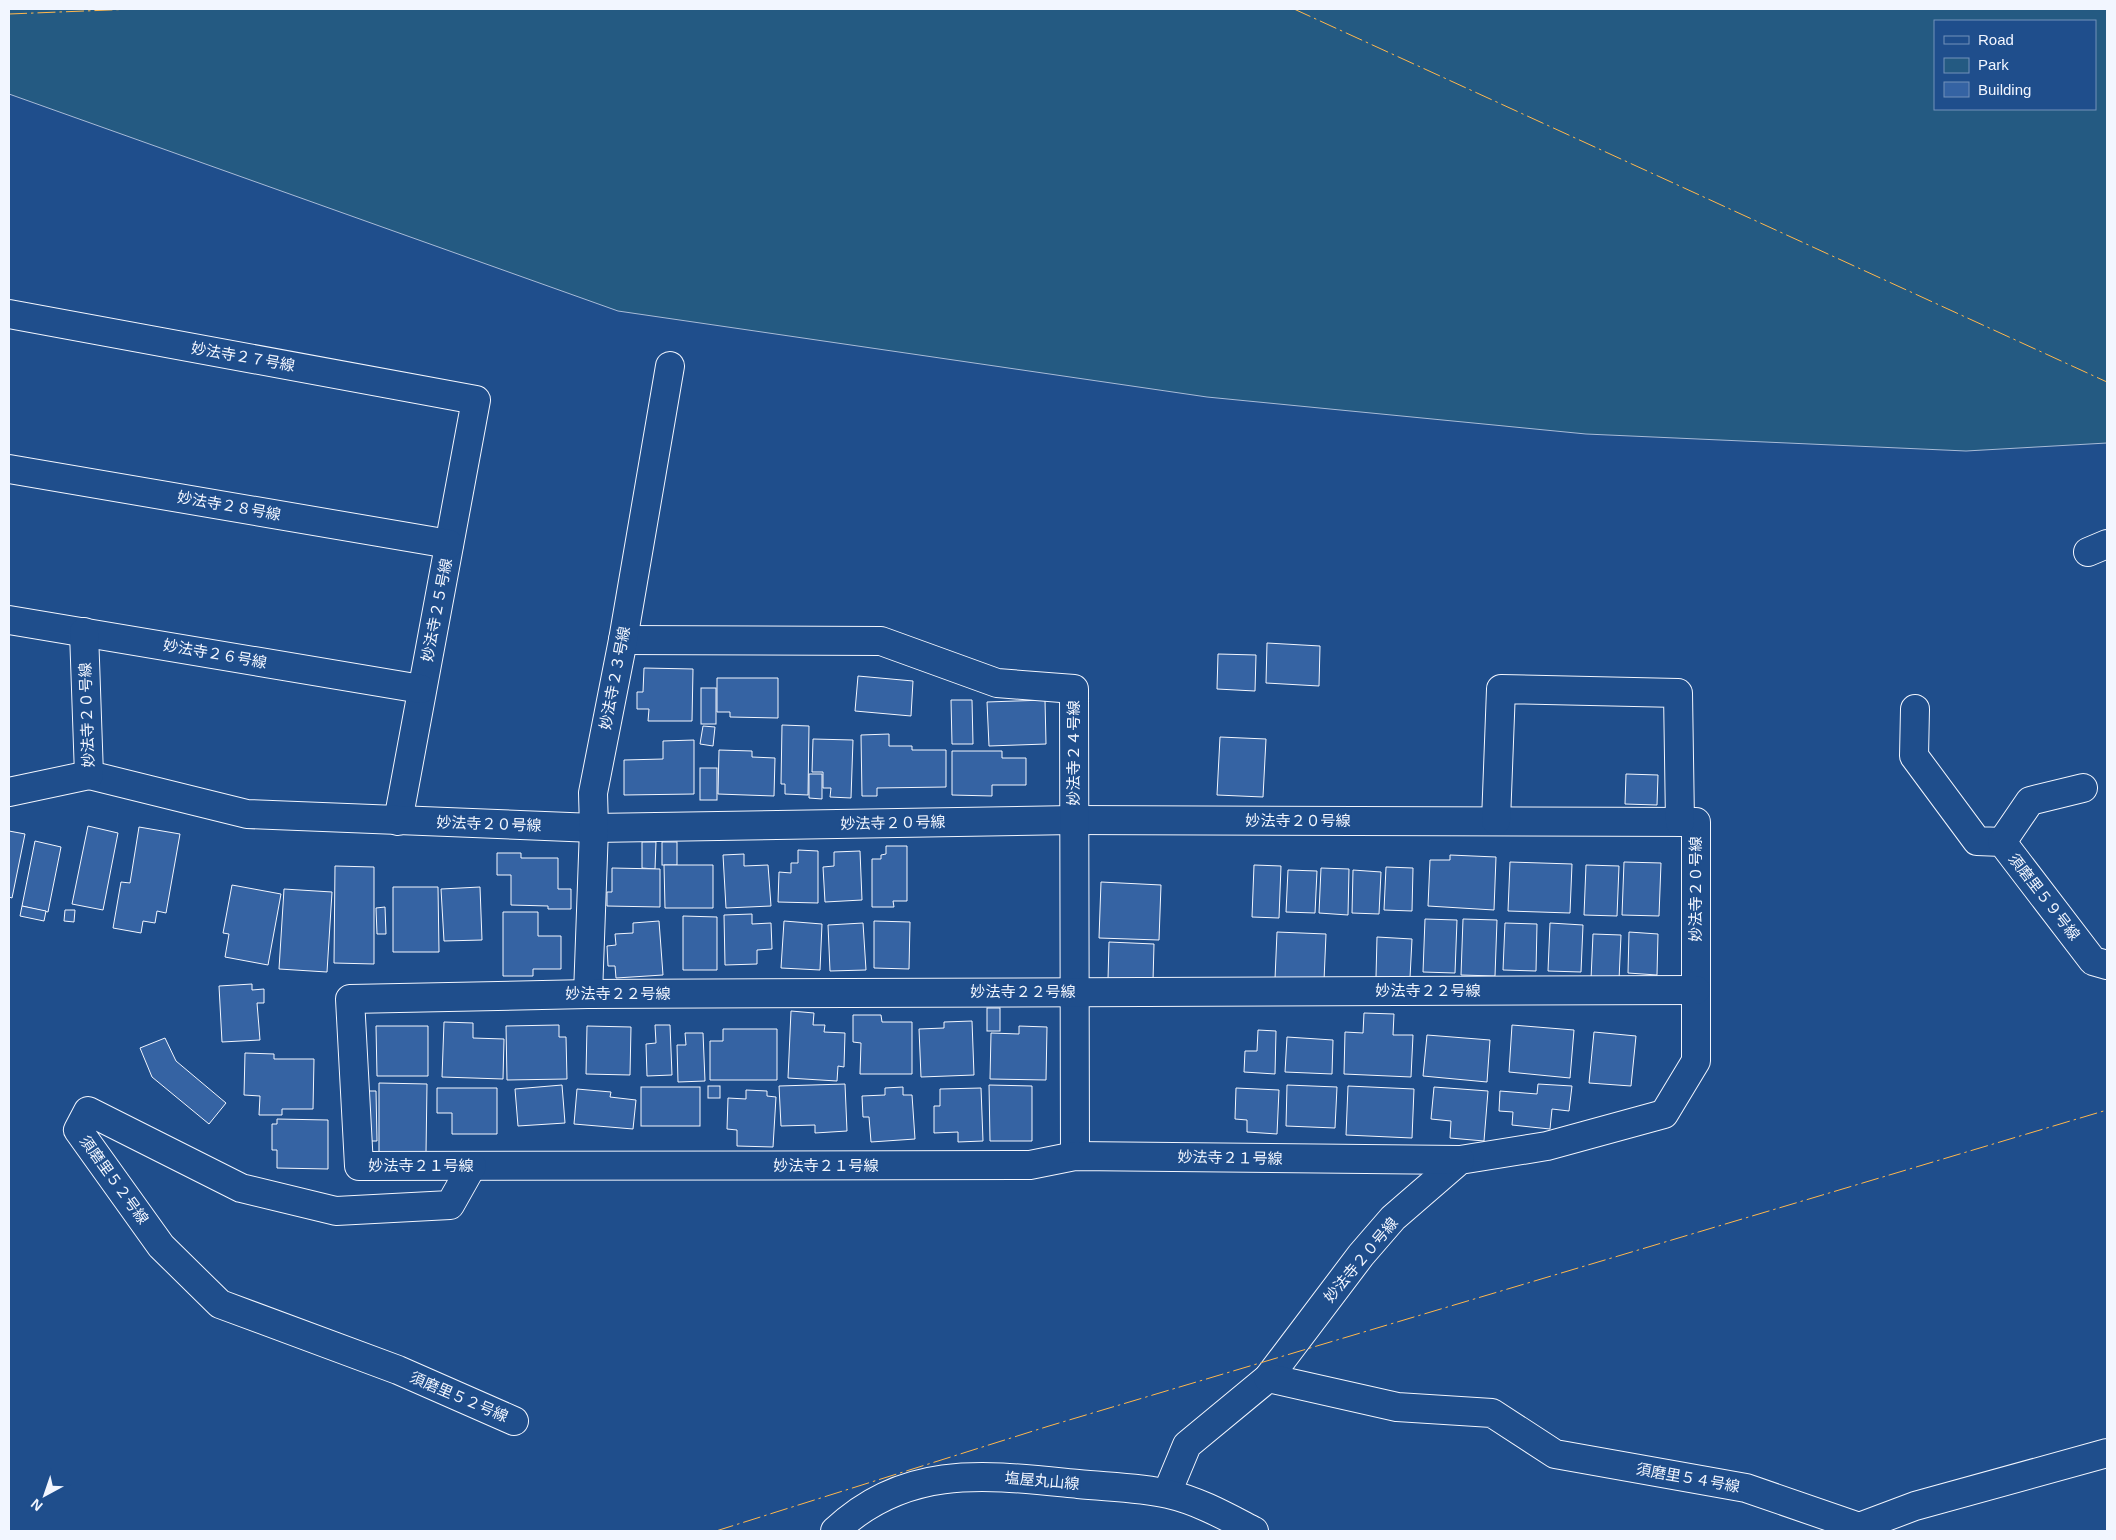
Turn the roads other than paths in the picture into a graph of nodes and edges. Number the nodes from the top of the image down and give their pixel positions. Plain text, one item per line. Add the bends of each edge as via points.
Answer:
1 (9, 314) edge
2 (670, 366) dead end
3 (476, 400) joint
4 (9, 469) edge
5 (450, 544) junction
6 (9, 620) edge
7 (84, 632) junction
8 (623, 640) junction
9 (421, 689) junction
10 (1915, 709) dead end
11 (89, 775) junction
12 (2083, 788) dead end
13 (9, 792) edge
14 (1074, 820) junction
15 (398, 821) junction
16 (1496, 821) junction
17 (1680, 822) junction
18 (594, 828) junction
19 (2002, 842) junction
20 (2107, 966) edge
21 (1696, 990) junction
22 (1075, 992) junction
23 (588, 994) junction
24 (350, 999) joint
25 (1075, 1156) junction
26 (1460, 1160) junction
27 (472, 1166) junction
28 (1268, 1378) junction
29 (514, 1421) dead end
30 (2107, 1453) edge
31 (1167, 1493) junction
32 (835, 1531) edge
33 (1254, 1531) edge

1 - 3 street, 妙法寺２７号線
2 - 8 street, 妙法寺２３号線
3 - 5 street, 妙法寺２５号線
4 - 5 street, 妙法寺２８号線
5 - 9 street, 妙法寺２５号線
6 - 7 street, 妙法寺２６号線
7 - 9 street, 妙法寺２６号線
7 - 11 street, 妙法寺２０号線
8 - 14 street, 妙法寺２４号線 via 881,640 997,683 1074,689
8 - 18 street, 妙法寺２３号線 via 594,793
9 - 15 street, 妙法寺２５号線
10 - 19 street, 須磨里５９号線 via 1914,756 1977,841
11 - 13 street
11 - 15 street, 妙法寺２０号線 via 247,814
12 - 19 street via 2030,801
14 - 16 street, 妙法寺２０号線
14 - 18 street, 妙法寺２０号線
14 - 22 street, 妙法寺２４号線
15 - 18 street, 妙法寺２０号線
16 - 17 street, 妙法寺２０号線
16 - 17 street via 1501,689 1678,693
17 - 21 street, 妙法寺２０号線 via 1696,822
18 - 23 street, 妙法寺２３号線
19 - 20 street, 須磨里５９号線 via 2094,961
21 - 22 street, 妙法寺２２号線
21 - 26 street, 妙法寺２０号線 via 1696,1061 1664,1114 1546,1146
22 - 23 street, 妙法寺２２号線
22 - 25 street, 妙法寺２４号線
23 - 24 street, 妙法寺２２号線
24 - 27 street, 妙法寺２１号線 via 358,1166
25 - 26 street, 妙法寺２１号線
25 - 27 street, 妙法寺２１号線 via 1030,1165
26 - 28 street, 妙法寺２０号線 via 1393,1218
27 - 29 street, 須磨里５２号線 via 450,1205 336,1211 241,1188 88,1111 78,1130 162,1246 220,1304 398,1370
28 - 30 street, 須磨里５４号線 via 1397,1407 1492,1413 1555,1454 1746,1488 1859,1527 1915,1506
28 - 31 street, 妙法寺２０号線 via 1187,1445
31 - 32 street, 塩屋丸山線 via 1050,1481 966,1476 936,1479 904,1488 863,1508
31 - 33 street, 塩屋丸山線 via 1197,1503

